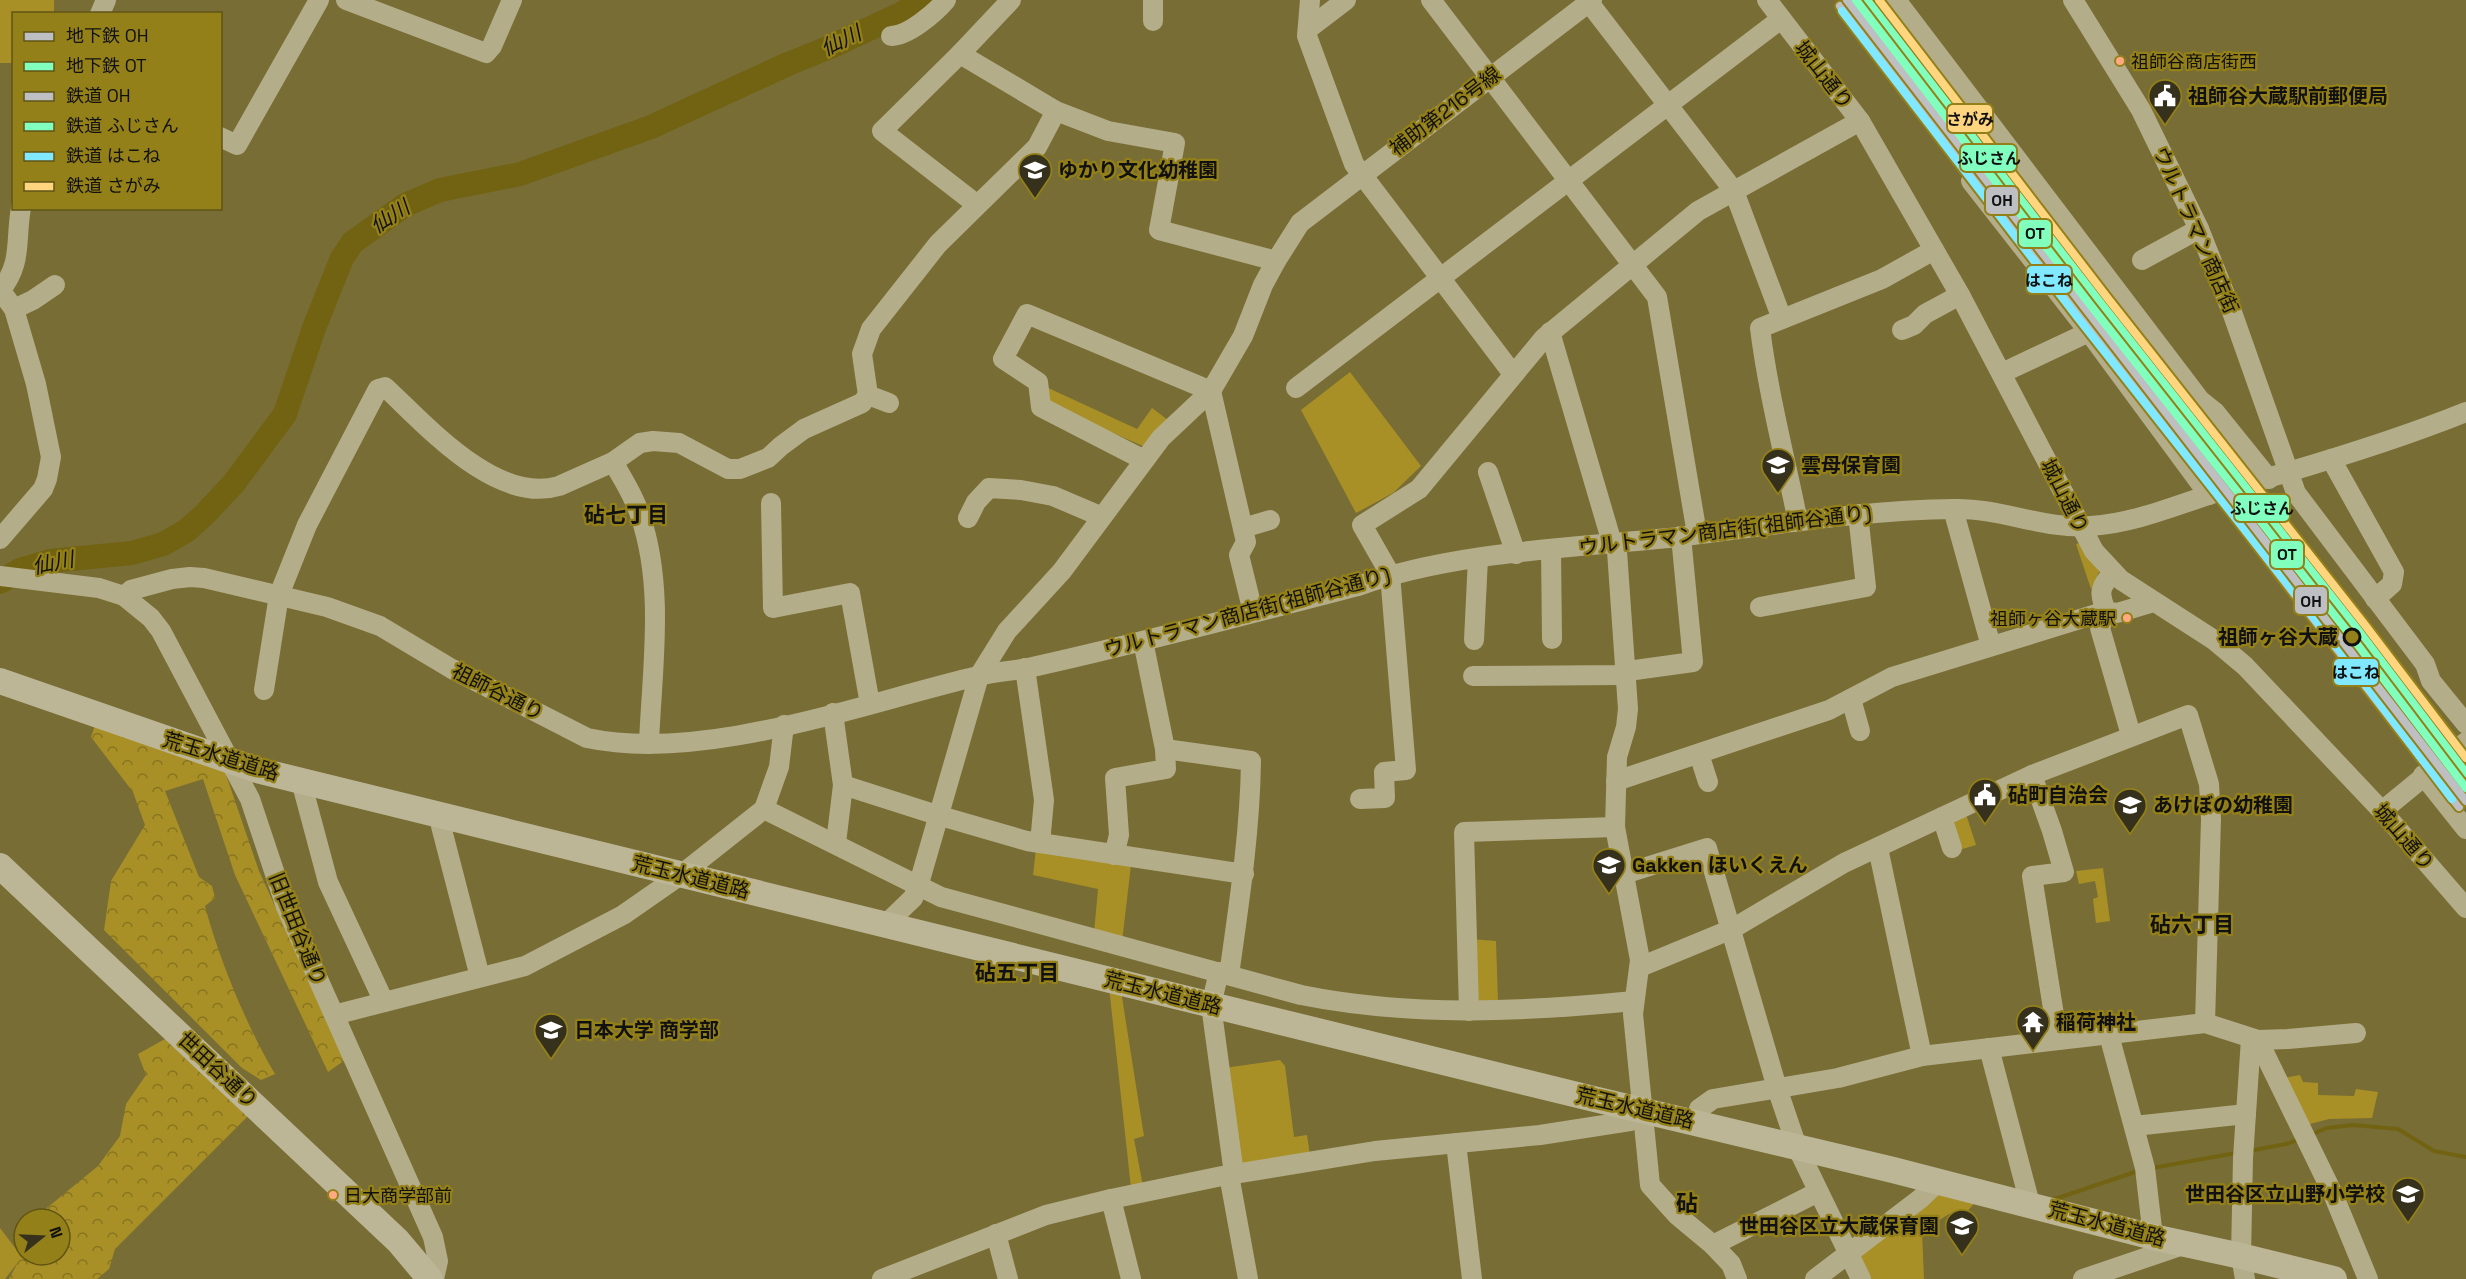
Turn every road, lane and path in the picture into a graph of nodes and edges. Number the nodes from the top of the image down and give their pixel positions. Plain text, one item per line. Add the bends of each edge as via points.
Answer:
1 (319, 0) edge
2 (346, 0) edge
3 (512, 0) edge
4 (946, 0) edge
5 (1011, 0) edge
6 (1153, 0) edge
7 (1310, 0) edge
8 (1346, 0) edge
9 (1431, 0) edge
10 (1767, 0) edge
11 (1896, 0) edge
12 (2073, 0) edge
13 (1589, 1) edge
14 (1781, 19) junction
15 (1153, 21) dead end
16 (1308, 29) junction
17 (891, 36) dead end
18 (960, 54) junction
19 (1490, 77) junction
20 (1669, 105) junction
21 (1056, 111) junction
22 (1860, 121) junction
23 (229, 141) edge
24 (2010, 151) junction
25 (1361, 175) junction
26 (1569, 182) junction
27 (1734, 191) junction
28 (976, 204) junction
29 (21, 210) edge
30 (2199, 229) junction
31 (1934, 250) junction
32 (2142, 260) dead end
33 (1276, 261) junction
34 (1634, 264) junction
35 (1442, 279) junction
36 (55, 285) dead end
37 (0, 292) edge
38 (1960, 295) junction
39 (2128, 307) junction
40 (14, 309) junction
41 (1782, 319) junction
42 (1902, 330) dead end
43 (1550, 332) junction
44 (2089, 332) junction
45 (2002, 373) junction
46 (1513, 374) junction
47 (1296, 388) dead end
48 (1211, 391) junction
49 (868, 395) junction
50 (889, 403) dead end
51 (2466, 412) edge
52 (2331, 459) junction
53 (1144, 460) junction
54 (613, 462) junction
55 (1488, 472) dead end
56 (2288, 474) junction
57 (2269, 479) junction
58 (2209, 495) junction
59 (771, 503) dead end
60 (1953, 509) junction
61 (1858, 514) junction
62 (1101, 516) junction
63 (968, 518) dead end
64 (1270, 520) dead end
65 (1798, 522) junction
66 (2080, 527) junction
67 (1243, 528) junction
68 (1689, 535) junction
69 (0, 539) edge
70 (1614, 544) junction
71 (1551, 550) junction
72 (1516, 554) junction
73 (1478, 558) junction
74 (2113, 572) junction
75 (1390, 574) junction
76 (0, 576) edge
77 (279, 595) junction
78 (124, 596) junction
79 (2375, 599) junction
80 (2154, 602) junction
81 (1760, 608) dead end
82 (2106, 611) junction
83 (1253, 612) junction
84 (1552, 639) dead end
85 (1474, 640) dead end
86 (1143, 641) junction
87 (1991, 646) junction
88 (1025, 668) junction
89 (1627, 674) junction
90 (979, 676) junction
91 (1473, 676) dead end
92 (0, 681) edge
93 (264, 690) dead end
94 (1851, 699) junction
95 (870, 704) junction
96 (833, 714) junction
97 (784, 725) junction
98 (2466, 730) edge
99 (1860, 731) dead end
100 (2131, 735) junction
101 (649, 743) junction
102 (1165, 749) junction
103 (1699, 754) junction
104 (232, 763) junction
105 (2032, 775) junction
106 (2423, 775) junction
107 (301, 780) junction
108 (1616, 781) junction
109 (1708, 782) dead end
110 (843, 785) junction
111 (1360, 799) dead end
112 (764, 809) junction
113 (2382, 811) junction
114 (442, 815) junction
115 (937, 815) junction
116 (1942, 817) junction
117 (1615, 827) junction
118 (2466, 829) edge
119 (836, 843) junction
120 (1040, 843) junction
121 (1878, 848) junction
122 (1952, 848) dead end
123 (1114, 855) junction
124 (0, 866) edge
125 (682, 874) junction
126 (1244, 874) junction
127 (1624, 874) junction
128 (918, 887) junction
129 (2466, 908) edge
130 (886, 924) junction
131 (1732, 930) junction
132 (1640, 968) junction
133 (1224, 973) junction
134 (480, 977) junction
135 (1634, 1001) junction
136 (384, 1002) junction
137 (1211, 1005) junction
138 (1469, 1011) junction
139 (334, 1015) junction
140 (2205, 1023) junction
141 (2356, 1033) dead end
142 (2109, 1035) junction
143 (2254, 1039) junction
144 (2058, 1041) junction
145 (1989, 1048) junction
146 (1922, 1056) junction
147 (1777, 1088) junction
148 (1644, 1111) junction
149 (2246, 1114) junction
150 (1694, 1122) junction
151 (2134, 1125) junction
152 (1456, 1143) junction
153 (1797, 1147) junction
154 (1232, 1175) junction
155 (1938, 1182) junction
156 (1818, 1192) junction
157 (1111, 1199) junction
158 (2030, 1204) junction
159 (427, 1221) junction
160 (996, 1234) junction
161 (2153, 1237) junction
162 (398, 1241) junction
163 (2186, 1244) junction
164 (1713, 1245) junction
165 (1848, 1254) junction
166 (2243, 1267) edge
167 (1467, 1278) edge
168 (432, 1279) edge
169 (882, 1279) edge
170 (1008, 1279) edge
171 (1131, 1279) edge
172 (1248, 1279) edge
173 (1737, 1279) edge
174 (1815, 1279) edge
175 (1860, 1279) edge
176 (2083, 1279) edge
177 (2334, 1279) edge
178 (2368, 1279) edge

1 - 23 street
2 - 3 street via 486,53
4 - 17 street via 899,36
5 - 18 street
6 - 15 street
7 - 16 street
8 - 16 street
9 - 19 street
10 - 14 street, 城山通り
11 - 24 street
12 - 30 street, ウルトラマン商店街 via 2141,110
13 - 19 street, 補助第216号線
13 - 20 street
14 - 20 street
14 - 22 street, 城山通り
16 - 25 street via 1319,71
18 - 21 street
18 - 28 street via 882,131
19 - 25 street, 補助第216号線
19 - 26 street
20 - 26 street
20 - 27 street
21 - 28 street via 1037,147
21 - 33 street via 1108,131 1174,143 1159,230
22 - 27 street
22 - 31 street, 城山通り
24 - 39 street
24 - 44 street via 1971,181
25 - 33 street, 補助第216号線 via 1300,223
25 - 35 street
26 - 34 street
26 - 35 street
27 - 34 street via 1698,212
27 - 41 street
28 - 49 street via 938,244 871,329 862,354
29 - 37 street via 18,254
30 - 32 street
30 - 56 street, ウルトラマン商店街
31 - 38 street, 城山通り
31 - 41 street via 1882,279
33 - 48 street, 補助第216号線 via 1243,336
34 - 43 street
34 - 68 street via 1657,297
35 - 46 street
35 - 47 street
36 - 40 street
37 - 40 street
38 - 42 street
38 - 45 street, 城山通り
39 - 44 street
39 - 57 street via 2200,400 2215,412
40 - 69 street via 28,351 51,457 43,489
41 - 65 street via 1760,328 1767,383
43 - 46 street
43 - 70 street
44 - 45 street
44 - 58 street
45 - 66 street, 城山通り
46 - 75 street via 1419,489 1362,525
48 - 53 street, 補助第216号線 via 1161,438
48 - 53 street via 1027,314 1003,359 1038,382 1041,407
48 - 67 street
49 - 50 street
49 - 54 street via 862,403 804,429 768,458 740,469 728,469 679,443 653,441 640,443
51 - 52 street, ウルトラマン商店街(祖師谷通り)
52 - 56 street, ウルトラマン商店街(祖師谷通り)
52 - 79 street via 2394,572 2392,584
53 - 62 street, 補助第216号線
54 - 77 street via 550,489 513,485 464,459 385,387 378,389 308,525
54 - 101 street via 640,516 654,576
55 - 72 street
56 - 57 street, ウルトラマン商店街(祖師谷通り)
56 - 79 street, ウルトラマン商店街 via 2296,493
57 - 58 street, ウルトラマン商店街(祖師谷通り)
58 - 66 street, ウルトラマン商店街(祖師谷通り) via 2138,517
59 - 95 street via 773,608 850,593
60 - 61 street, ウルトラマン商店街(祖師谷通り)
60 - 66 street, ウルトラマン商店街(祖師谷通り)
60 - 87 street
61 - 65 street, ウルトラマン商店街(祖師谷通り)
61 - 81 street via 1866,587
62 - 63 street via 1053,496 989,489
62 - 90 street, 補助第216号線 via 1062,570 1007,631
64 - 67 street
65 - 68 street, ウルトラマン商店街(祖師谷通り)
66 - 74 street, 城山通り
67 - 83 street via 1246,542 1239,555
68 - 70 street, ウルトラマン商店街(祖師谷通り)
68 - 89 street via 1693,662
70 - 71 street, ウルトラマン商店街(祖師谷通り)
70 - 89 street
71 - 72 street, ウルトラマン商店街(祖師谷通り)
71 - 84 street
72 - 73 street, ウルトラマン商店街(祖師谷通り)
73 - 75 street, ウルトラマン商店街(祖師谷通り)
73 - 85 street
74 - 80 street, 城山通り
74 - 82 street via 2100,594
75 - 83 street, ウルトラマン商店街(祖師谷通り) via 1358,586
75 - 111 street via 1406,770 1384,772 1385,798
76 - 78 street via 99,588
77 - 78 street, 祖師谷通り via 190,577 131,590
77 - 93 street
77 - 101 street, 祖師谷通り via 380,626 452,669 587,738
78 - 104 street, 旧世田谷通り via 161,631
79 - 98 street, ウルトラマン商店街 via 2425,664 2431,681
80 - 82 street via 2117,613
80 - 113 street, 城山通り via 2235,656
82 - 87 street
82 - 100 street via 2100,628
83 - 86 street, ウルトラマン商店街(祖師谷通り)
86 - 88 street, ウルトラマン商店街(祖師谷通り)
86 - 102 street
87 - 94 street via 1892,677
88 - 90 street, ウルトラマン商店街(祖師谷通り)
88 - 120 street via 1044,800
89 - 91 street
89 - 108 street via 1628,709
90 - 95 street, 祖師谷通り
90 - 115 street, 補助第216号線
92 - 104 main road, 荒玉水道道路
94 - 99 street
94 - 103 street
95 - 96 street, 祖師谷通り
96 - 97 street, 祖師谷通り
96 - 110 street
97 - 101 street, 祖師谷通り via 699,741
97 - 112 street via 779,767
98 - 106 street
100 - 105 street
100 - 140 street via 2188,715 2209,784
102 - 123 street via 1166,770 1115,778 1119,835
102 - 126 street via 1251,761
103 - 108 street
103 - 109 street
104 - 107 main road, 荒玉水道道路
104 - 139 street, 旧世田谷通り via 250,799 286,907
105 - 116 street
105 - 144 street via 2064,872 2032,876
106 - 113 street
106 - 118 street
107 - 114 main road, 荒玉水道道路
107 - 136 street via 328,882
108 - 117 street
110 - 115 street
110 - 119 street
112 - 119 street
112 - 125 street
113 - 129 street, 城山通り
114 - 125 main road, 荒玉水道道路
114 - 134 street via 441,826
115 - 120 street
115 - 128 street, 補助第216号線
116 - 121 street
116 - 122 street
117 - 127 street
117 - 138 street via 1464,832
119 - 128 street
120 - 123 street
121 - 131 street via 1835,868
121 - 146 street
123 - 126 street
124 - 162 main road, 世田谷通り
125 - 130 main road, 荒玉水道道路
125 - 134 street via 623,915 525,966
126 - 133 street
127 - 131 street via 1707,848
127 - 132 street
128 - 130 street via 913,898
128 - 133 street via 941,897
130 - 137 main road, 荒玉水道道路
131 - 132 street
131 - 147 street
132 - 135 street
133 - 137 street
133 - 138 street via 1346,1004
134 - 136 street
135 - 138 street
135 - 148 street
136 - 139 street
137 - 148 main road, 荒玉水道道路
137 - 154 street
139 - 159 street, 旧世田谷通り
140 - 142 street
140 - 143 street
141 - 143 street
142 - 144 street
142 - 151 street
143 - 149 street
143 - 178 street via 2306,1136
144 - 145 street
145 - 146 street
145 - 158 street
146 - 147 street via 1838,1078
147 - 150 street via 1713,1099 1699,1109
147 - 153 street
148 - 150 main road, 荒玉水道道路
148 - 152 street via 1630,1121
148 - 164 street via 1650,1185 1677,1215
149 - 151 street
149 - 166 street
150 - 153 main road, 荒玉水道道路
151 - 161 street via 2146,1172
152 - 154 street via 1375,1151
152 - 167 street
153 - 155 main road, 荒玉水道道路
153 - 156 street
154 - 157 street
154 - 172 street
155 - 158 main road, 荒玉水道道路
155 - 165 street
156 - 164 street
156 - 165 street
157 - 160 street via 1046,1215
157 - 171 street
158 - 161 main road, 荒玉水道道路
159 - 162 street via 425,1233 416,1241
159 - 168 street, 旧世田谷通り via 438,1261
160 - 169 street
160 - 170 street
161 - 163 main road, 荒玉水道道路
162 - 168 main road, 世田谷通り
163 - 166 main road, 荒玉水道道路
163 - 176 street
164 - 173 street via 1731,1264
165 - 174 street
165 - 175 street
166 - 177 main road, 荒玉水道道路

